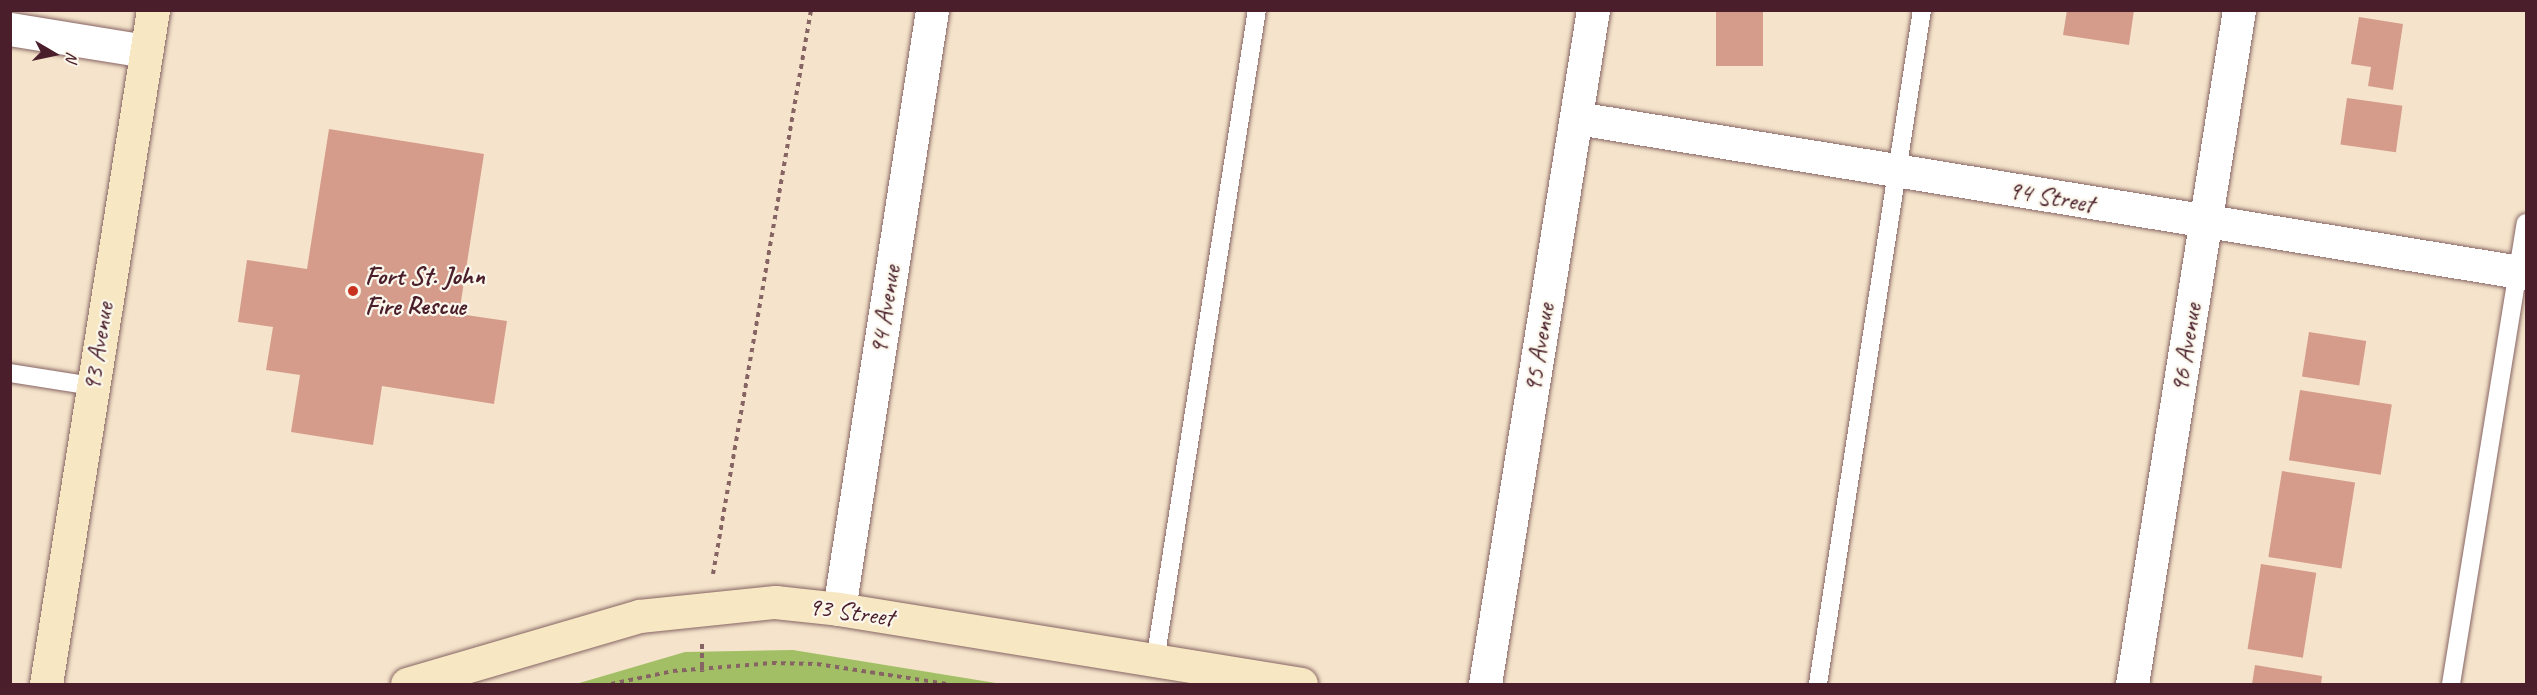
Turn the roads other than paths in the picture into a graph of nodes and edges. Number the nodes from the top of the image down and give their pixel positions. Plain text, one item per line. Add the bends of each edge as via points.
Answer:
1 (153, 10) edge
2 (932, 10) edge
3 (1257, 10) edge
4 (1593, 10) edge
5 (1922, 10) edge
6 (2239, 10) edge
7 (10, 29) edge
8 (146, 51) junction
9 (1577, 118) junction
10 (1897, 171) junction
11 (2206, 223) junction
12 (2526, 223) edge
13 (2523, 272) edge
14 (10, 373) edge
15 (92, 386) junction
16 (839, 609) junction
17 (1155, 661) junction
18 (46, 684) edge
19 (407, 684) edge
20 (1301, 684) edge
21 (1485, 684) edge
22 (1818, 684) edge
23 (2132, 684) edge
24 (2451, 684) edge

1 - 8 street, 93 Avenue
2 - 16 street, 94 Avenue
3 - 17 lane
4 - 9 street, 95 Avenue
5 - 10 lane
6 - 11 street, 96 Avenue
7 - 8 street
8 - 15 street, 93 Avenue
9 - 10 street, 94 Street
9 - 21 street, 95 Avenue
10 - 11 street, 94 Street
10 - 22 lane
11 - 13 street, 94 Street
11 - 23 street, 96 Avenue
12 - 13 lane
13 - 24 lane
14 - 15 lane
15 - 18 street, 93 Avenue
16 - 17 street, 93 Street
16 - 19 street, 93 Street via 775,602 736,603 639,616
17 - 20 street, 93 Street

